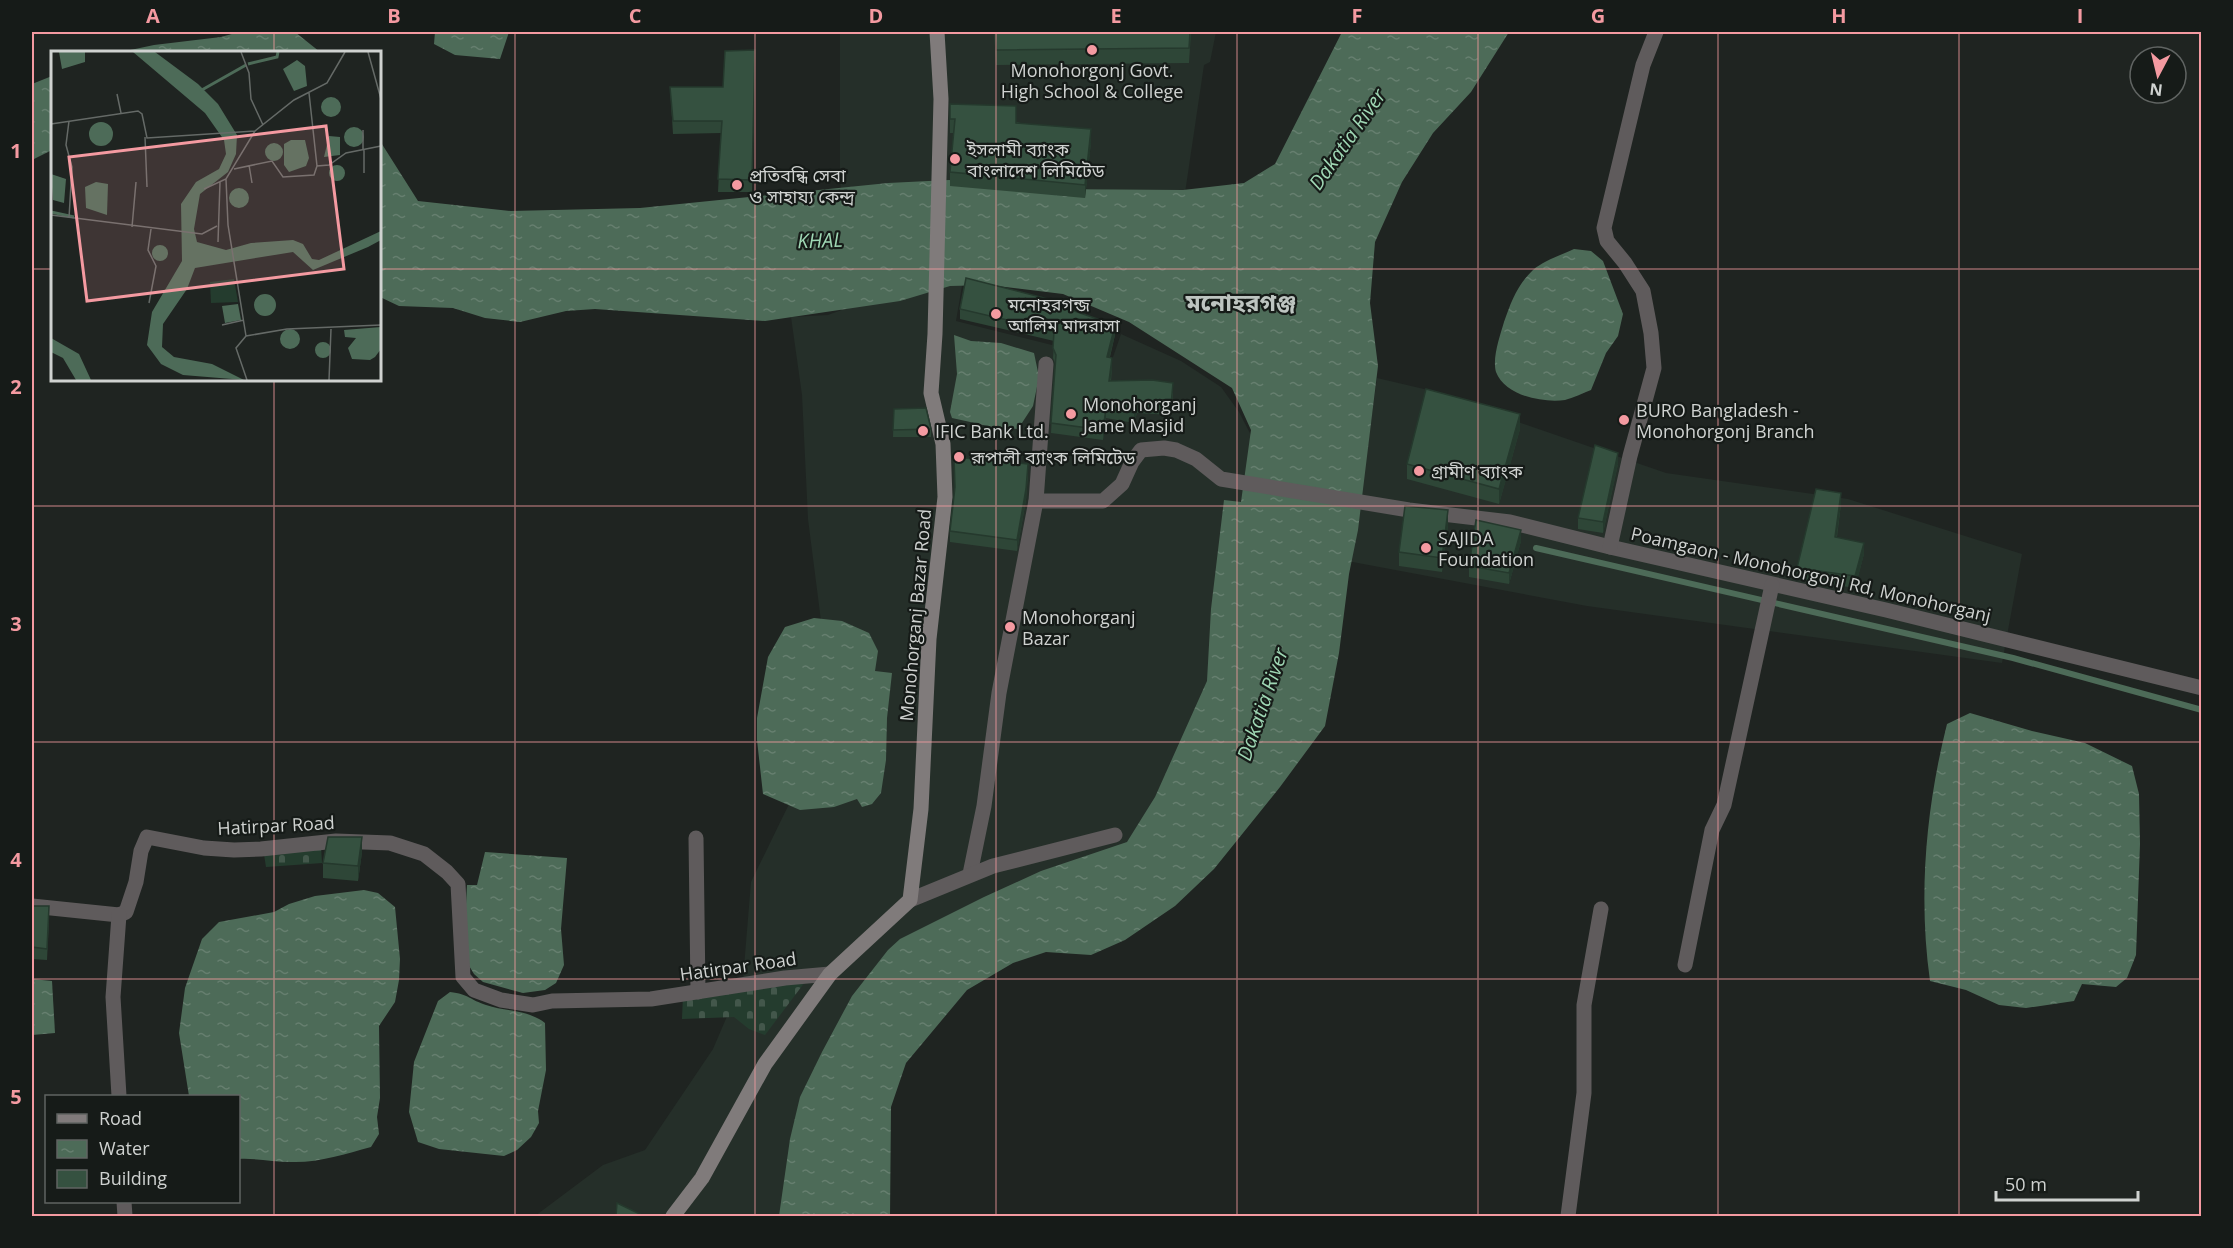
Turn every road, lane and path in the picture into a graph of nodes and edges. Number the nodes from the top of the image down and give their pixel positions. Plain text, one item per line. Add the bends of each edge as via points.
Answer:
1 (937, 32) edge
2 (1656, 32) edge
3 (1046, 364) dead end
4 (1036, 501) junction
5 (1610, 547) junction
6 (1771, 590) junction
7 (2202, 688) edge
8 (1115, 835) dead end
9 (696, 838) dead end
10 (970, 874) junction
11 (910, 900) junction
12 (32, 906) edge
13 (1601, 909) dead end
14 (119, 915) junction
15 (1686, 964) dead end
16 (830, 975) junction
17 (698, 992) junction
18 (119, 1095) edge
19 (673, 1216) edge
20 (1568, 1216) edge

1 - 11 street, Monohorganj Bazar Road via 940,99 931,393 943,444 945,497 929,639 921,809
2 - 5 street via 1643,65 1604,228 1607,241 1642,291 1654,368
3 - 4 street
4 - 5 street, Poamgaon - Monohorgonj Rd, Monohorganj via 1103,501 1122,484 1141,450 1164,447 1196,459 1221,479 1510,522
4 - 10 street
5 - 6 street, Poamgaon - Monohorgonj Rd, Monohorganj
6 - 7 street, Poamgaon - Monohorgonj Rd, Monohorganj via 1886,610
6 - 15 street via 1724,805 1712,830
8 - 10 street
9 - 17 street
10 - 11 street
11 - 16 street
12 - 14 street
13 - 20 street via 1584,1005 1584,1093
14 - 17 street, Hatirpar Road via 126,912 147,837 234,850 336,841 390,843 424,854 458,884 463,977 474,990 501,1000 533,1005 552,1001 651,999
14 - 18 street via 113,997
16 - 17 street, Hatirpar Road
16 - 19 street via 765,1064 702,1178

